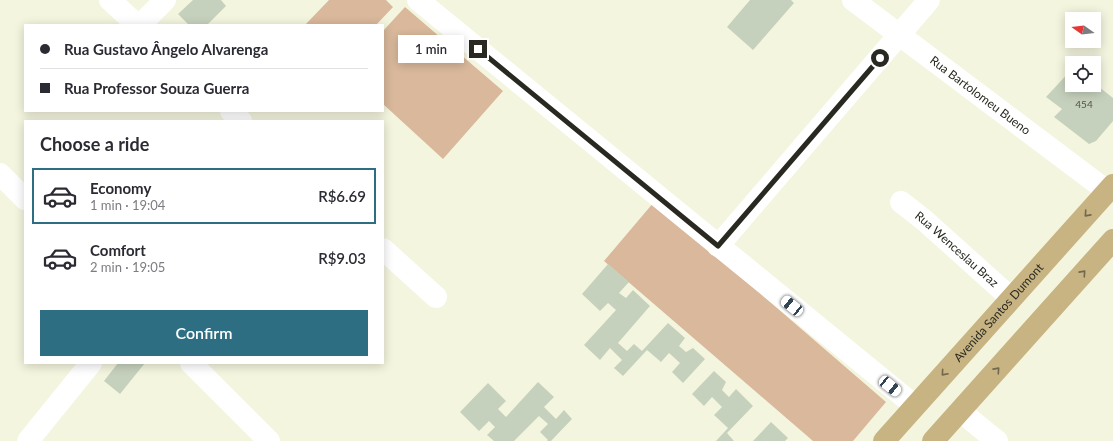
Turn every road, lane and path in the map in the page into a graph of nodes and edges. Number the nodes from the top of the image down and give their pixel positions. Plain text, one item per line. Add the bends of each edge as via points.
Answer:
1 (110, 0) edge
2 (165, 0) edge
3 (418, 0) edge
4 (853, 0) edge
5 (929, 0) edge
6 (137, 24) edge
7 (139, 24) edge
8 (900, 35) junction
9 (232, 112) edge
10 (241, 120) edge
11 (0, 174) edge
12 (1110, 188) edge
13 (24, 197) edge
14 (901, 202) dead end
15 (1113, 240) edge
16 (718, 246) junction
17 (384, 250) edge
18 (436, 297) dead end
19 (1011, 298) junction
20 (90, 364) edge
21 (192, 364) edge
22 (915, 406) junction
23 (960, 411) junction
24 (28, 441) edge
25 (269, 441) edge
26 (884, 441) edge
27 (933, 441) edge
28 (997, 441) edge

1 - 6 street
2 - 7 street
3 - 16 street
4 - 8 street, Rua Bartolomeu Bueno
5 - 8 street
8 - 12 street, Rua Bartolomeu Bueno
8 - 16 street
9 - 10 street
11 - 13 street
12 -> 19 main road, Avenida Santos Dumont
14 - 19 street, Rua Wenceslau Braz
23 -> 15 main road
16 - 22 street
17 - 18 street
19 -> 22 main road, Avenida Santos Dumont
20 - 24 street
21 - 25 street
22 - 26 main road, Avenida Santos Dumont
23 - 27 main road
23 - 28 street

